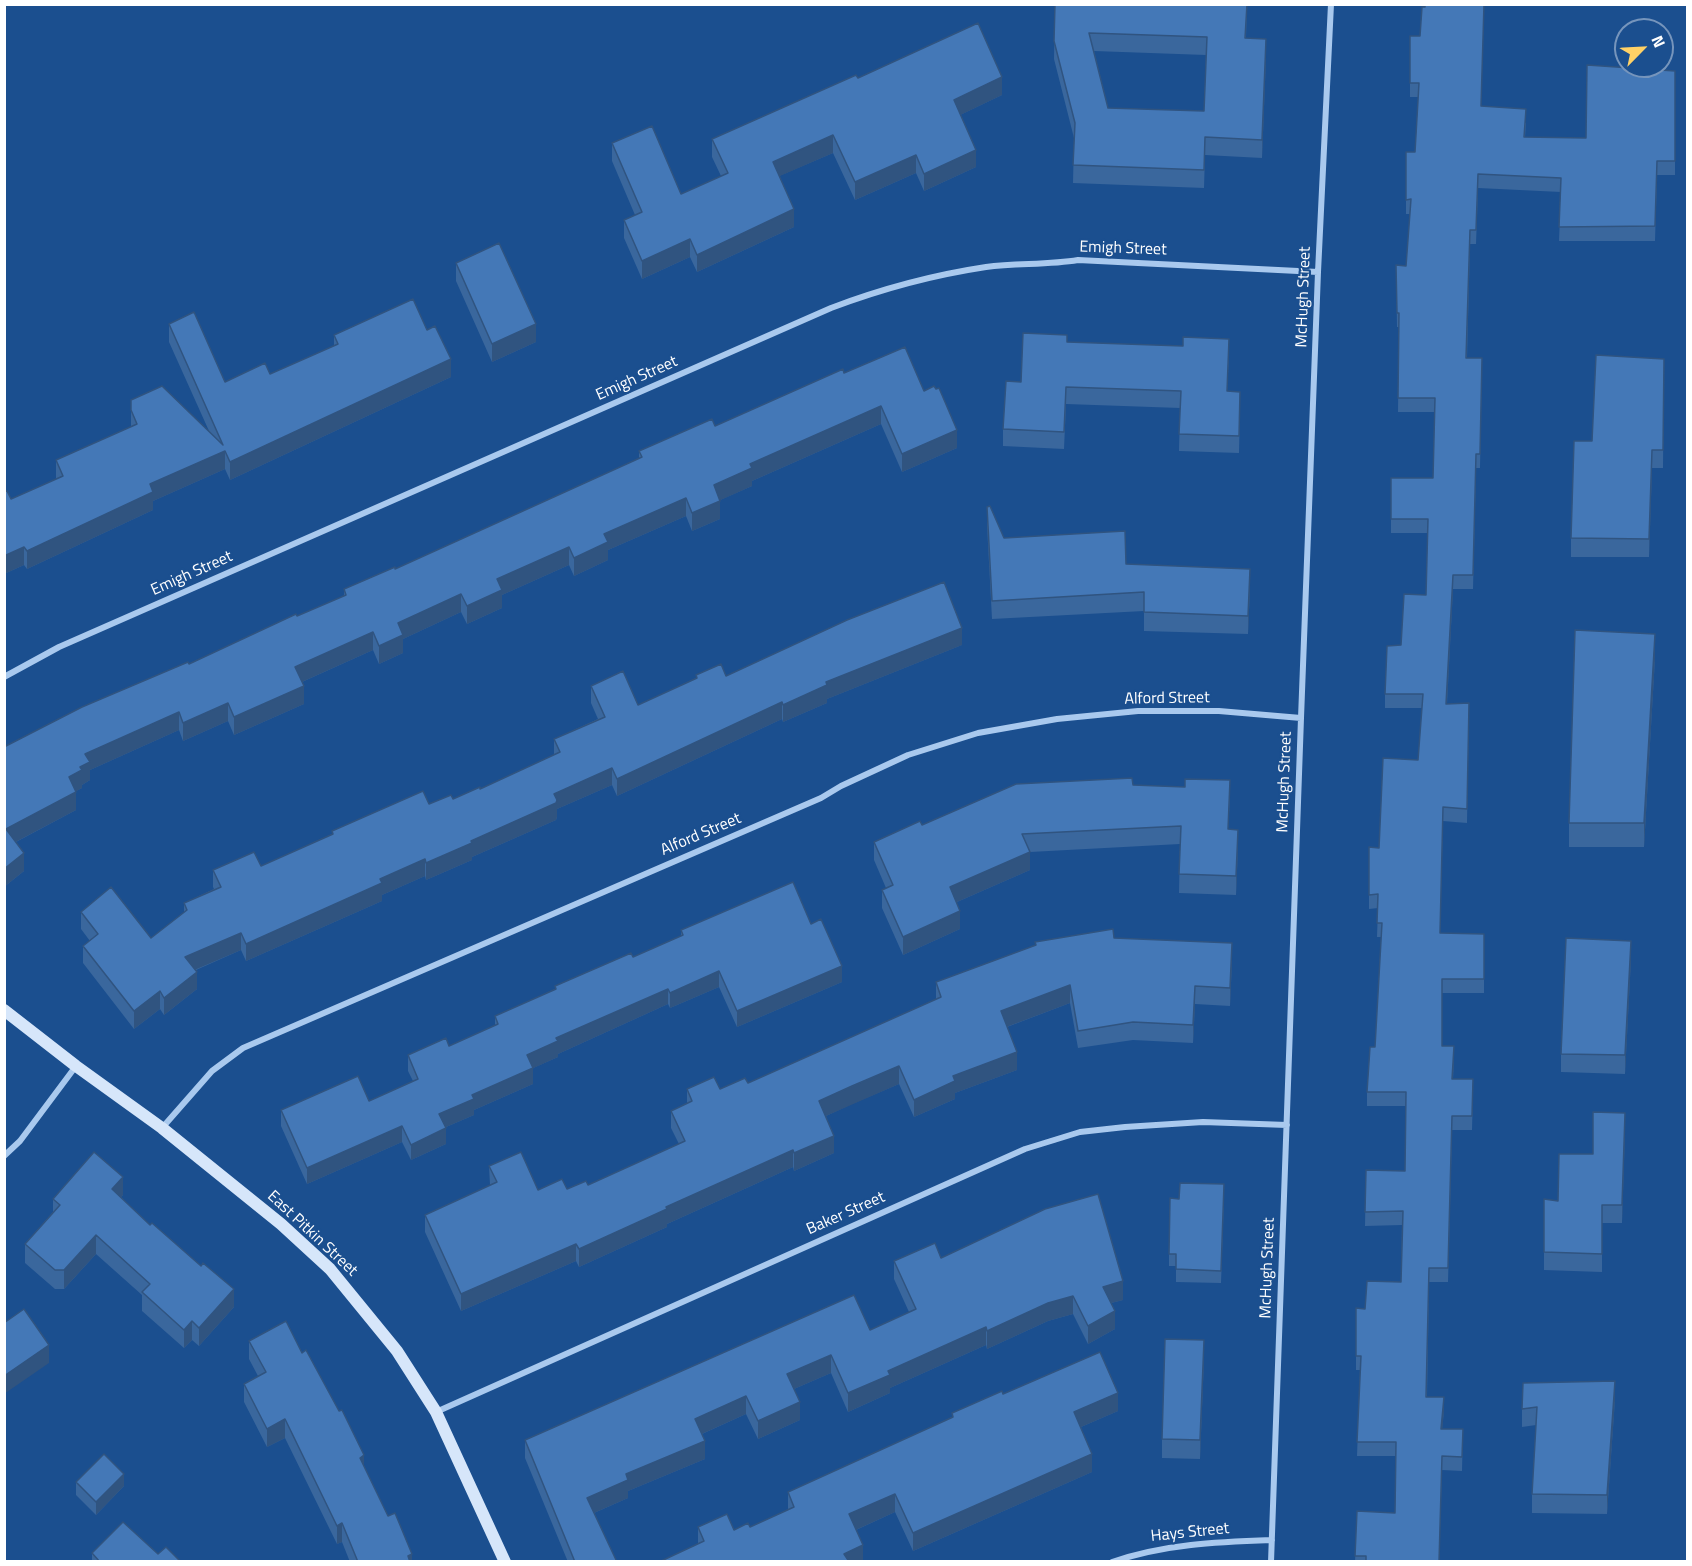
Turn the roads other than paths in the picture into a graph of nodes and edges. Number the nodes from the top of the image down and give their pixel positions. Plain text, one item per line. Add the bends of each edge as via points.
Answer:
1 (1331, 4) edge
2 (1318, 272) junction
3 (4, 677) edge
4 (1300, 718) junction
5 (4, 1010) edge
6 (76, 1066) junction
7 (1287, 1125) junction
8 (162, 1128) junction
9 (4, 1156) edge
10 (435, 1412) junction
11 (1272, 1540) junction
12 (506, 1562) edge
13 (1112, 1562) edge
14 (1271, 1562) edge

1 - 2 street, McHugh Street
2 - 3 street, Emigh Street via 1078,260 988,267 869,294 81,638
2 - 4 street, McHugh Street
4 - 7 street, McHugh Street
4 - 8 street, Alford Street via 1220,711 1138,711 978,733 908,755 821,798 243,1048 212,1071
5 - 6 street, East Pitkin Street
6 - 8 street, East Pitkin Street
6 - 9 street via 20,1141
7 - 10 street, Baker Street via 1203,1122 1125,1127 1080,1132 1025,1149
7 - 11 street, McHugh Street
8 - 10 street, East Pitkin Street via 330,1269 397,1351
10 - 12 street, East Pitkin Street
11 - 13 street, Hays Street via 1192,1543 1140,1552
11 - 14 street, McHugh Street

